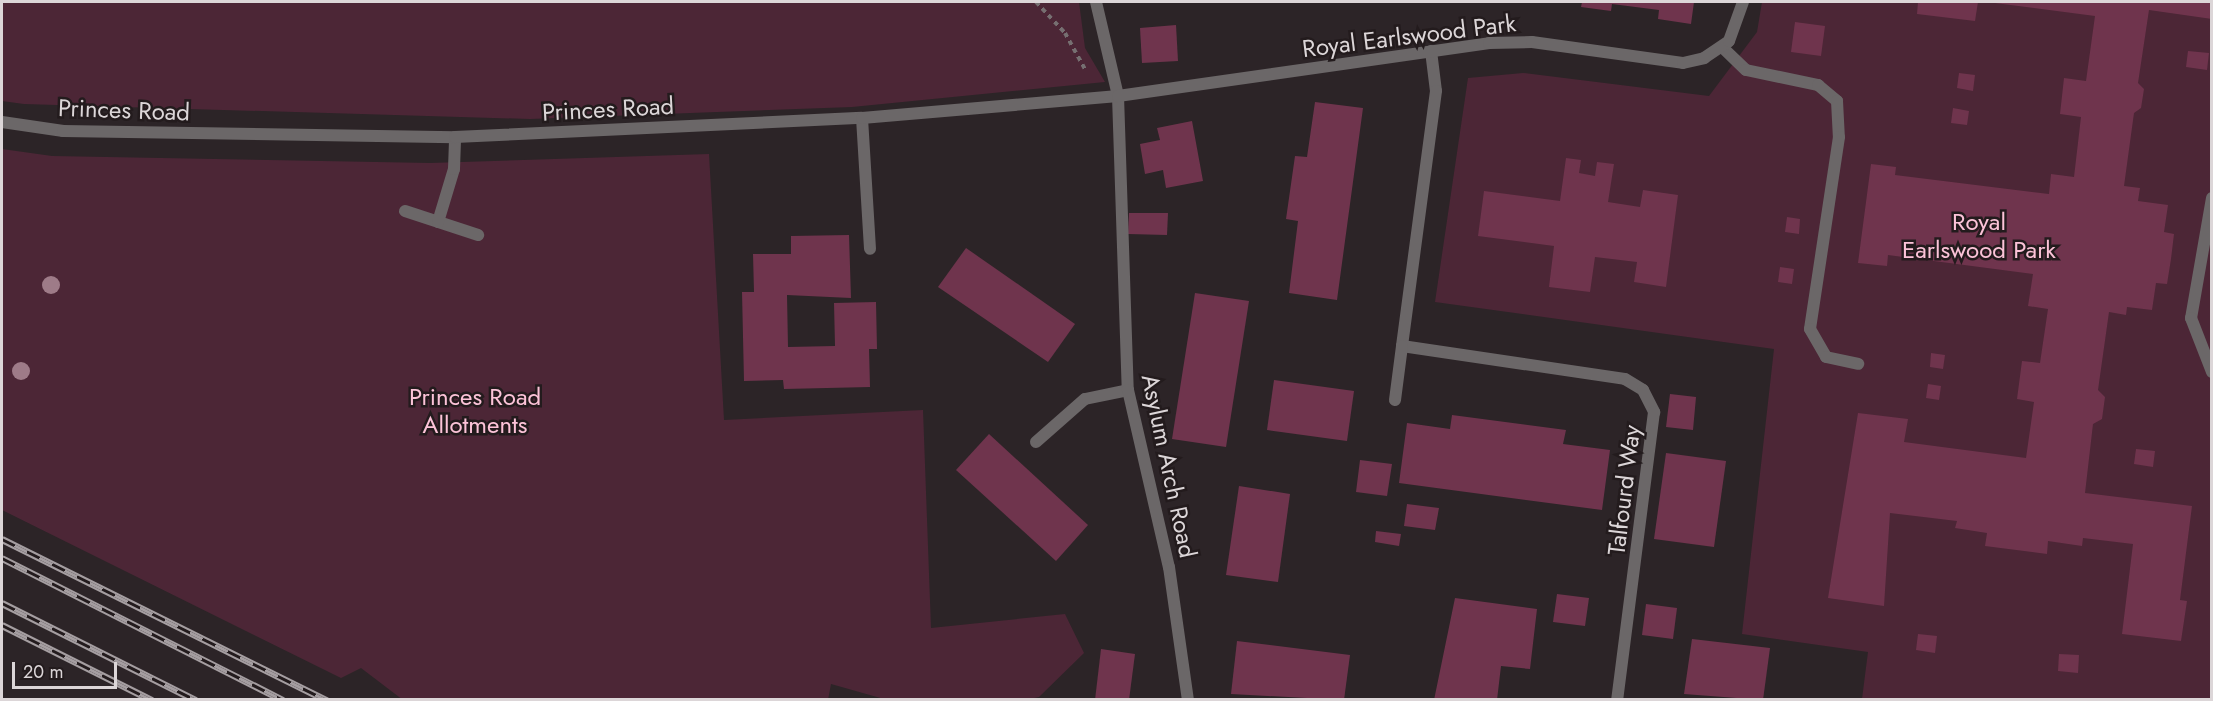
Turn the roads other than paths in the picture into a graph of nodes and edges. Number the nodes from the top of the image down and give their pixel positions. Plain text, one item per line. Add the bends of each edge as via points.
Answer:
1 (1096, 2) edge
2 (1743, 2) edge
3 (1722, 47) junction
4 (1431, 51) junction
5 (1118, 96) junction
6 (862, 118) junction
7 (2, 122) edge
8 (455, 137) junction
9 (2211, 198) edge
10 (405, 211) dead end
11 (438, 222) junction
12 (478, 235) dead end
13 (870, 249) dead end
14 (1402, 346) junction
15 (1858, 364) dead end
16 (2211, 372) edge
17 (1128, 390) junction
18 (1395, 400) dead end
19 (1036, 442) dead end
20 (1188, 699) edge
21 (1617, 699) edge

1 - 5 street
2 - 3 street via 1734,33
3 - 4 street, Royal Earlswood Park via 1683,63 1532,42
3 - 15 street via 1746,70 1818,85 1838,101 1839,137 1810,329 1826,357
4 - 5 street, Royal Earlswood Park
4 - 14 street via 1436,91
5 - 6 street, Princes Road
5 - 17 street, Asylum Arch Road
6 - 8 street, Princes Road
6 - 13 street
7 - 8 street, Princes Road via 63,131
8 - 11 street via 454,169
9 - 16 street via 2192,318
10 - 11 street
11 - 12 street
14 - 18 street
14 - 21 street, Talfourd Way via 1625,379 1650,400 1655,423
17 - 19 street via 1085,399
17 - 20 street, Asylum Arch Road via 1169,567

